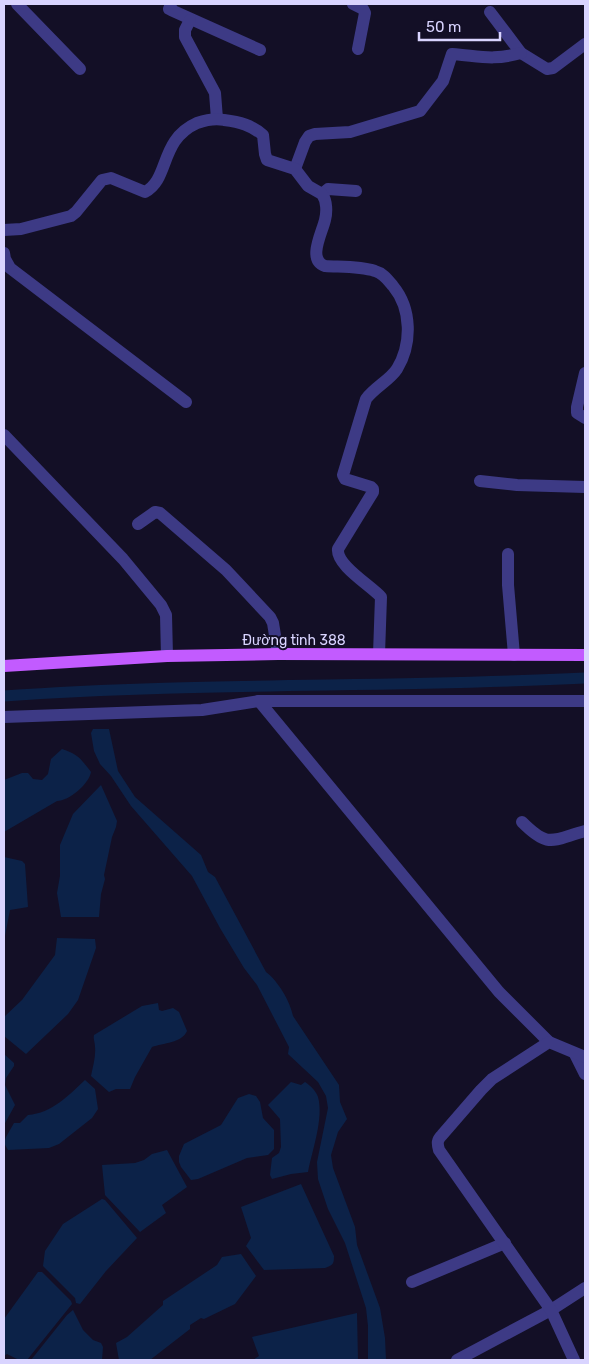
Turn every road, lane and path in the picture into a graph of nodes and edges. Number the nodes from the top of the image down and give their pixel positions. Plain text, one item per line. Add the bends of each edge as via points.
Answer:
1 (18, 4) edge
2 (171, 4) edge
3 (353, 4) edge
4 (490, 12) dead end
5 (190, 20) junction
6 (585, 44) edge
7 (358, 49) dead end
8 (260, 50) dead end
9 (521, 53) junction
10 (80, 69) dead end
11 (217, 119) junction
12 (295, 169) junction
13 (356, 191) dead end
14 (322, 194) junction
15 (4, 230) edge
16 (4, 253) edge
17 (585, 373) edge
18 (186, 402) dead end
19 (585, 418) edge
20 (4, 435) edge
21 (480, 481) dead end
22 (585, 487) edge
23 (138, 524) dead end
24 (508, 554) dead end
25 (278, 654) junction
26 (379, 654) junction
27 (514, 654) junction
28 (585, 655) edge
29 (167, 656) junction
30 (4, 666) edge
31 (585, 701) edge
32 (259, 702) junction
33 (4, 717) edge
34 (522, 822) dead end
35 (585, 831) edge
36 (549, 1042) junction
37 (580, 1056) edge
38 (585, 1074) edge
39 (505, 1243) junction
40 (412, 1282) dead end
41 (585, 1288) edge
42 (551, 1310) junction
43 (458, 1360) edge
44 (574, 1360) edge

1 - 10 street
2 - 5 street via 169,9
3 - 7 street via 364,13
4 - 9 street
5 - 8 street
5 - 11 street via 185,37 215,93
6 - 9 street via 550,70
9 - 12 street via 502,58 452,54 442,81 420,111 350,132 310,136
11 - 12 street via 254,127 263,135 268,160
11 - 15 street via 186,128 169,149 157,181 144,192 106,178 71,216
12 - 14 street via 308,186
13 - 14 street via 328,189
14 - 26 street via 326,210 316,244 319,264 377,271 398,292 408,326 405,347 396,370 366,399 343,475 345,479 373,489 337,554 381,597
16 - 18 street via 10,268
17 - 19 street via 577,407 579,415
20 - 29 street via 123,559 161,605 166,615
21 - 22 street
23 - 25 street via 155,512 160,513 226,570 270,617
24 - 27 street
25 - 26 main road, Đường tỉnh 388
25 - 29 main road, Đường tỉnh 388
26 - 27 main road, Đường tỉnh 388
27 - 28 main road, Đường tỉnh 388
29 - 30 main road, Đường tỉnh 388
31 - 32 street
32 - 33 street via 202,710
32 - 36 street via 499,992
34 - 35 street via 540,838 551,841
36 - 37 street
36 - 39 street via 492,1079 438,1139 439,1150
37 - 38 street
39 - 40 street
39 - 42 street
41 - 42 street
42 - 43 street
42 - 44 street

